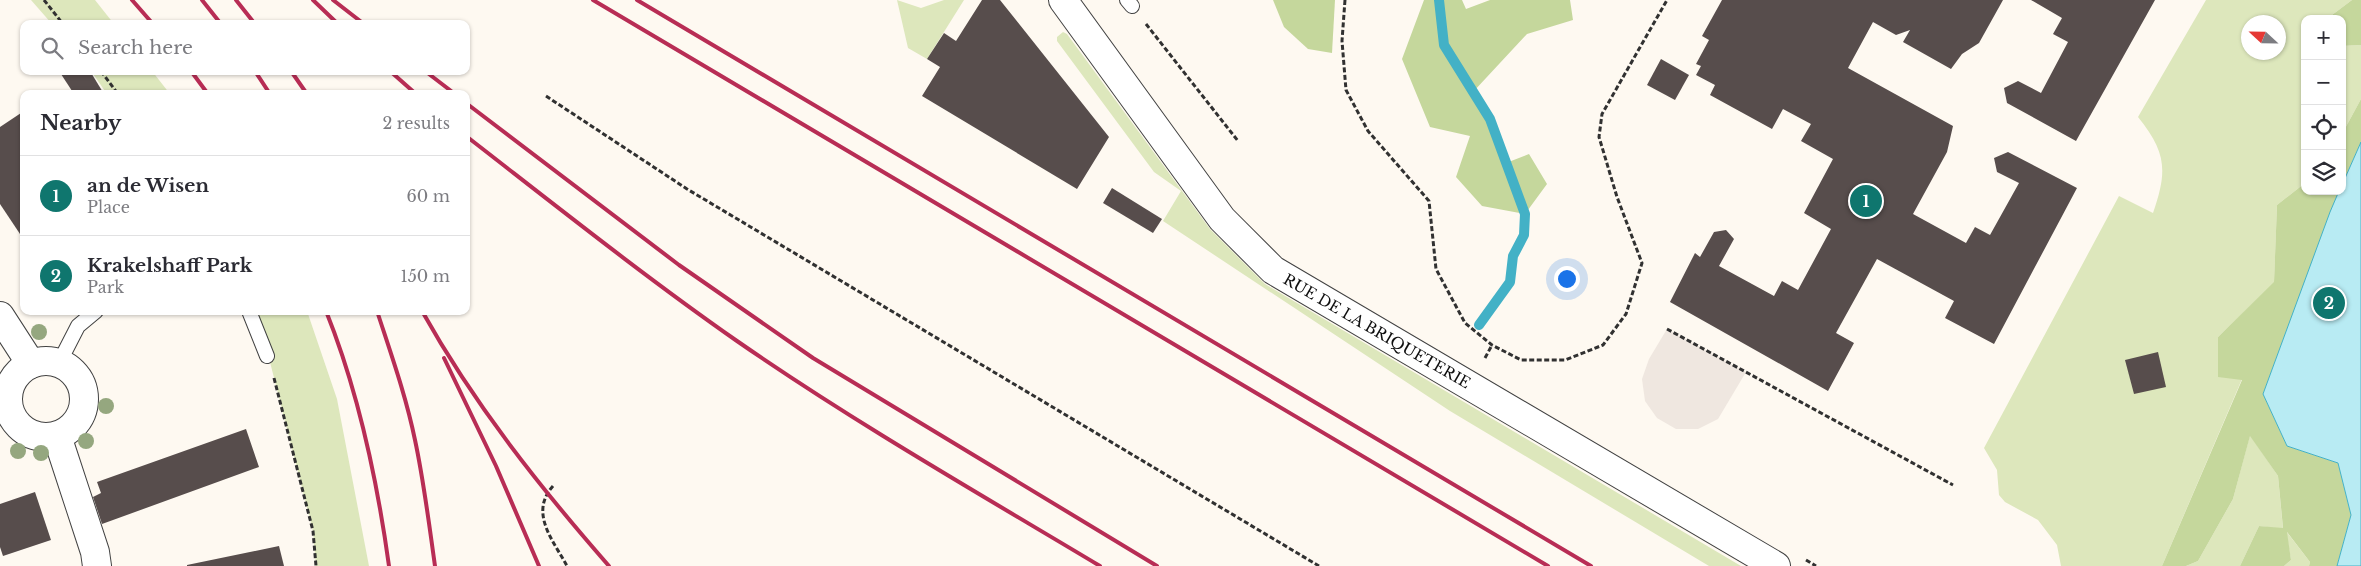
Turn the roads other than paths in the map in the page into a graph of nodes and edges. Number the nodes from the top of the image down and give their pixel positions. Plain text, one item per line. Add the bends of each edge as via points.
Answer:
1 (1063, 0) edge
2 (91, 315) edge
3 (251, 315) edge
4 (0, 316) edge
5 (267, 356) road end
6 (59, 363) junction
7 (30, 364) junction
8 (6, 420) edge
9 (57, 436) junction
10 (97, 566) edge
11 (1776, 566) edge

1 - 11 street, RUE DE LA BRIQUETERIE via 1222,219 1273,270
2 - 6 lane via 78,326
3 - 5 lane
4 - 7 street
6 - 7 street via 40,361
6 - 9 street via 78,378 84,400 76,423
7 - 8 street via 12,381
8 - 9 street via 31,435
9 - 10 street

